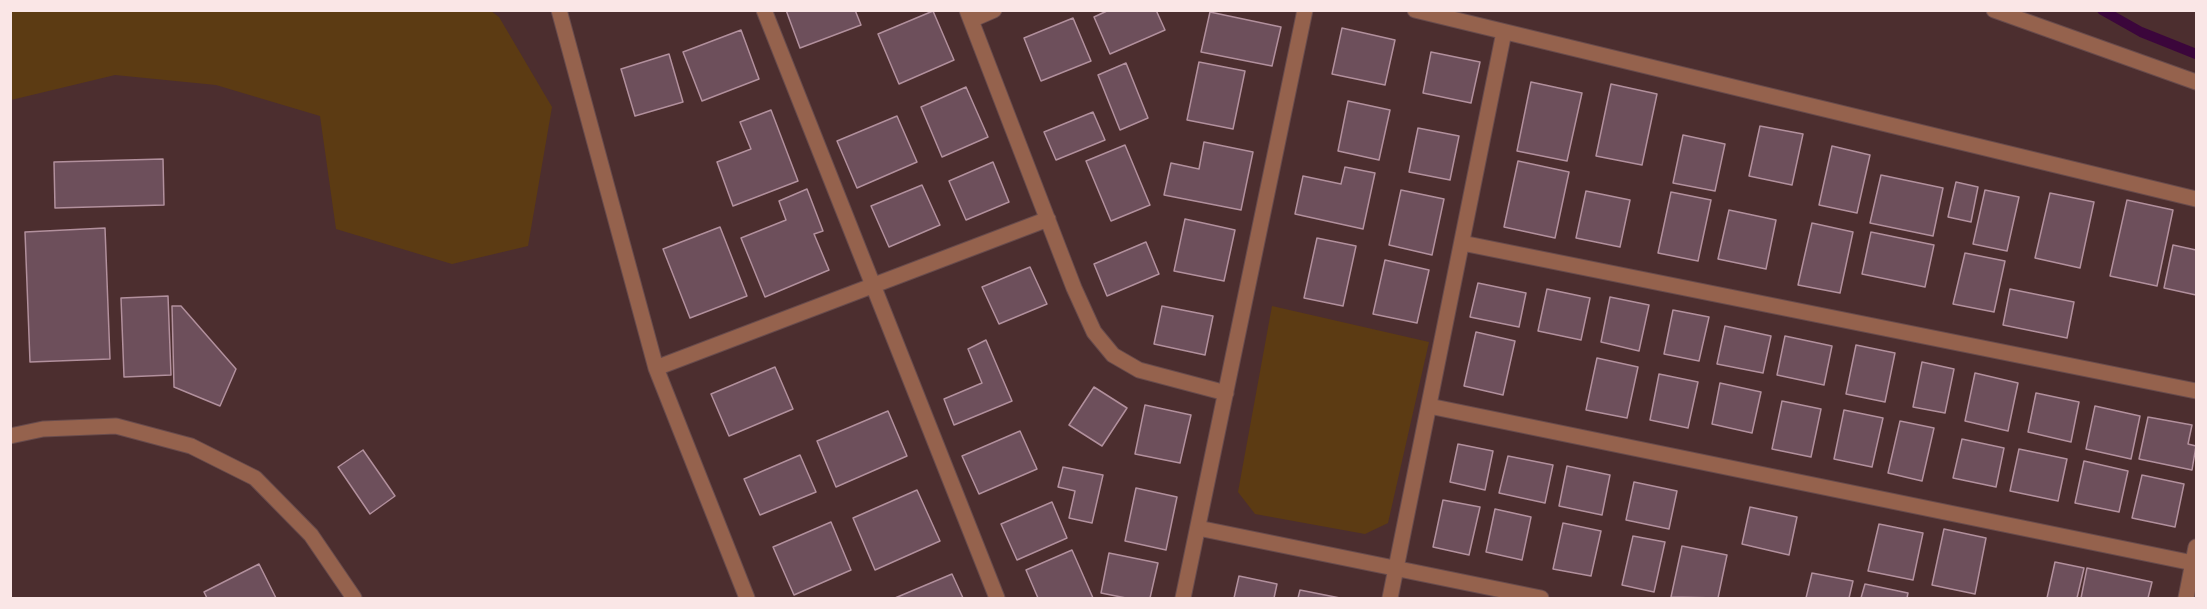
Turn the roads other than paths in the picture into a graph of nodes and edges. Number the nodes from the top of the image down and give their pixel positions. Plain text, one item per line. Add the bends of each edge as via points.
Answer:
1 (559, 10) edge
2 (764, 10) edge
3 (994, 10) edge
4 (1305, 10) edge
5 (1415, 10) edge
6 (1994, 10) edge
7 (969, 15) edge
8 (1504, 32) junction
9 (2196, 82) edge
10 (2196, 199) edge
11 (1048, 219) junction
12 (1462, 243) junction
13 (873, 285) junction
14 (656, 368) junction
15 (2196, 391) edge
16 (1226, 393) junction
17 (1429, 406) junction
18 (10, 436) edge
19 (1198, 528) junction
20 (2196, 547) edge
21 (2193, 563) junction
22 (1396, 568) junction
23 (354, 598) edge
24 (747, 598) edge
25 (997, 598) edge
26 (1183, 598) edge
27 (1390, 598) edge
28 (1541, 598) edge
29 (2186, 598) edge

1 - 14 street
2 - 13 street
3 - 7 street
4 - 16 street
5 - 8 street
6 - 9 street
7 - 11 street
8 - 10 street
8 - 12 street
11 - 13 street
11 - 16 street via 1094,332 1113,355 1139,370
12 - 15 street
12 - 17 street
13 - 14 street
13 - 25 street
14 - 24 street
16 - 19 street
17 - 21 street
17 - 22 street
18 - 23 street via 43,429 116,426 191,446 255,478 311,535
19 - 22 street
19 - 26 street
20 - 21 street
21 - 29 street
22 - 27 street
22 - 28 street

